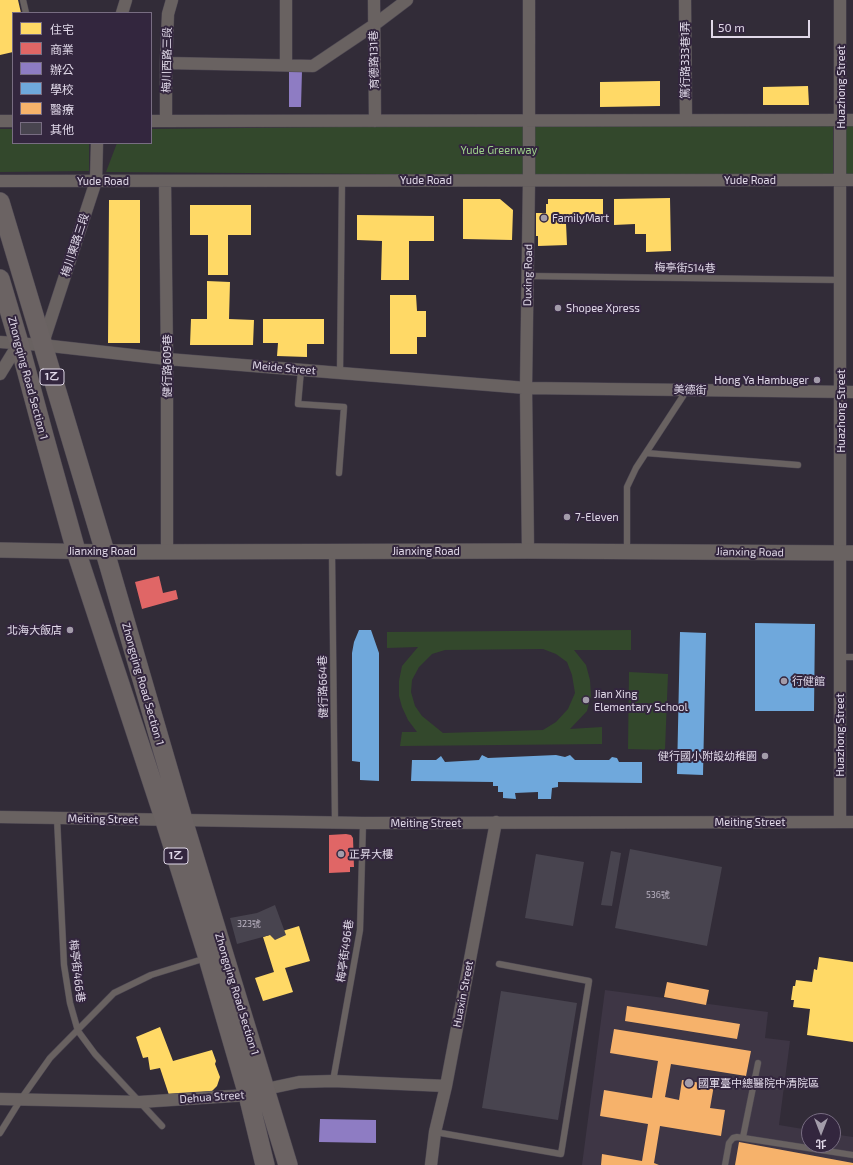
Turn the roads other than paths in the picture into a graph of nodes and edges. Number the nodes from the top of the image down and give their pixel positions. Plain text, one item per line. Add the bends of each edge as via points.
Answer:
1 (23, 0) edge
2 (126, 0) edge
3 (172, 0) edge
4 (286, 0) edge
5 (374, 0) edge
6 (407, 0) edge
7 (529, 0) edge
8 (685, 0) edge
9 (840, 0) edge
10 (26, 12) edge
11 (122, 12) edge
12 (374, 25) junction
13 (166, 63) junction
14 (286, 65) junction
15 (686, 120) junction
16 (847, 120) edge
17 (0, 121) edge
18 (12, 121) edge
19 (152, 121) edge
20 (166, 121) junction
21 (375, 121) junction
22 (529, 121) junction
23 (97, 144) edge
24 (342, 180) junction
25 (529, 180) junction
26 (847, 180) edge
27 (0, 181) edge
28 (96, 181) junction
29 (165, 181) junction
30 (0, 202) edge
31 (528, 276) junction
32 (0, 279) edge
33 (841, 280) junction
34 (0, 342) edge
35 (19, 343) junction
36 (42, 345) junction
37 (167, 359) junction
38 (300, 370) junction
39 (340, 373) junction
40 (0, 374) edge
41 (526, 388) junction
42 (687, 390) junction
43 (841, 392) junction
44 (853, 392) edge
45 (646, 453) junction
46 (798, 465) dead end
47 (339, 473) dead end
48 (0, 550) edge
49 (76, 551) junction
50 (167, 551) junction
51 (332, 551) junction
52 (528, 551) junction
53 (627, 551) junction
54 (105, 552) junction
55 (847, 553) edge
56 (840, 657) junction
57 (853, 657) edge
58 (0, 817) edge
59 (57, 818) junction
60 (174, 820) junction
61 (496, 822) junction
62 (840, 822) junction
63 (853, 822) edge
64 (335, 823) junction
65 (363, 823) junction
66 (208, 958) junction
67 (499, 964) dead end
68 (78, 1030) junction
69 (758, 1062) dead end
70 (333, 1081) junction
71 (446, 1086) junction
72 (266, 1089) junction
73 (248, 1095) junction
74 (0, 1099) edge
75 (21, 1099) junction
76 (140, 1102) junction
77 (162, 1126) dead end
78 (435, 1132) junction
79 (0, 1133) edge
80 (743, 1137) junction
81 (853, 1155) edge
82 (264, 1165) edge
83 (288, 1165) edge
84 (431, 1165) edge
85 (725, 1165) edge

1 - 10 lane
2 - 11 street
3 - 13 street, 梅川西路三段 via 168,14
4 - 14 street
5 - 12 street, 育德路131巷
6 - 12 street
7 - 22 street, Duxing Road
8 - 15 street, 篤行路333巷1弄
9 - 16 street, Huazhong Street
12 - 14 street via 313,66
12 - 21 street, 育德路131巷
13 - 14 street
13 - 20 street, 梅川西路三段
15 - 16 street
15 - 22 street
16 - 26 street, Huazhong Street
17 - 18 street
19 - 20 street
20 - 21 street
21 - 22 street
22 - 25 street, Duxing Road
23 - 28 street, 梅川東路三段
24 - 25 street, Yude Road
24 - 29 street, Yude Road
24 - 39 lane
25 - 26 street, Yude Road
25 - 31 street, Duxing Road
26 - 33 street, Huazhong Street
27 - 28 street, Yude Road
28 - 29 street, Yude Road
28 - 36 street, 梅川東路三段
29 - 37 street, 健行路609巷
30 - 36 main road, Zhongqing Road Section 1 / 1乙
31 - 33 lane, 梅亭街514巷
31 - 41 street, Duxing Road
32 - 35 main road, Zhongqing Road Section 1 / 1乙
33 - 43 street, Huazhong Street
34 - 35 street
35 - 36 street, Meide Street
35 - 40 street
35 - 49 main road, Zhongqing Road Section 1 / 1乙
36 - 37 street, Meide Street
36 - 54 main road, Zhongqing Road Section 1 / 1乙
37 - 38 street, Meide Street
37 - 50 street, 健行路609巷
38 - 39 street, Meide Street
38 - 47 lane via 298,404 344,407
39 - 41 street, Meide Street
41 - 42 street, 美德街
41 - 52 street, Duxing Road
42 - 43 street, 美德街
42 - 45 lane
43 - 44 street, 美德街
43 - 55 street, Huazhong Street
45 - 46 lane
45 - 53 lane via 627,487
48 - 49 street, Jianxing Road
49 - 54 street, Jianxing Road
49 - 60 main road, Zhongqing Road Section 1 / 1乙
50 - 51 street, Jianxing Road
50 - 54 street, Jianxing Road
51 - 52 street, Jianxing Road
51 - 64 lane, 健行路664巷
52 - 53 street, Jianxing Road
53 - 55 street, Jianxing Road
54 - 60 main road, Zhongqing Road Section 1 / 1乙
55 - 56 street, Huazhong Street
56 - 57 lane
56 - 62 street, Huazhong Street
58 - 59 street, Meiting Street
59 - 60 street, Meiting Street
59 - 68 lane, 梅亭街466巷 via 64,965
60 - 64 street, Meiting Street
60 - 66 main road, Zhongqing Road Section 1 / 1乙
60 - 72 main road, Zhongqing Road Section 1 / 1乙
61 - 62 street, Meiting Street
61 - 65 street, Meiting Street
61 - 71 street, Huaxin Street
62 - 63 street, Meiting Street
64 - 65 street, Meiting Street
65 - 70 lane, 梅亭街496巷 via 360,930
66 - 68 lane via 151,975 114,993
66 - 73 main road, Zhongqing Road Section 1 / 1乙
67 - 78 lane via 589,981 561,1154
68 - 75 lane via 50,1058
68 - 76 lane, 梅亭街466巷 via 95,1054
69 - 80 lane
70 - 71 street, Dehua Street
70 - 72 street, Dehua Street via 299,1082
71 - 78 street, Huaxin Street
72 - 73 street, Dehua Street
72 - 83 main road, Zhongqing Road Section 1 / 1乙
73 - 76 street, Dehua Street
73 - 82 main road, Zhongqing Road Section 1 / 1乙
74 - 75 street, Dehua Street
75 - 76 street, Dehua Street
75 - 79 lane
76 - 77 lane, 梅亭街466巷
78 - 84 street, Huaxin Street
80 - 81 lane
80 - 85 lane via 733,1138 728,1143

